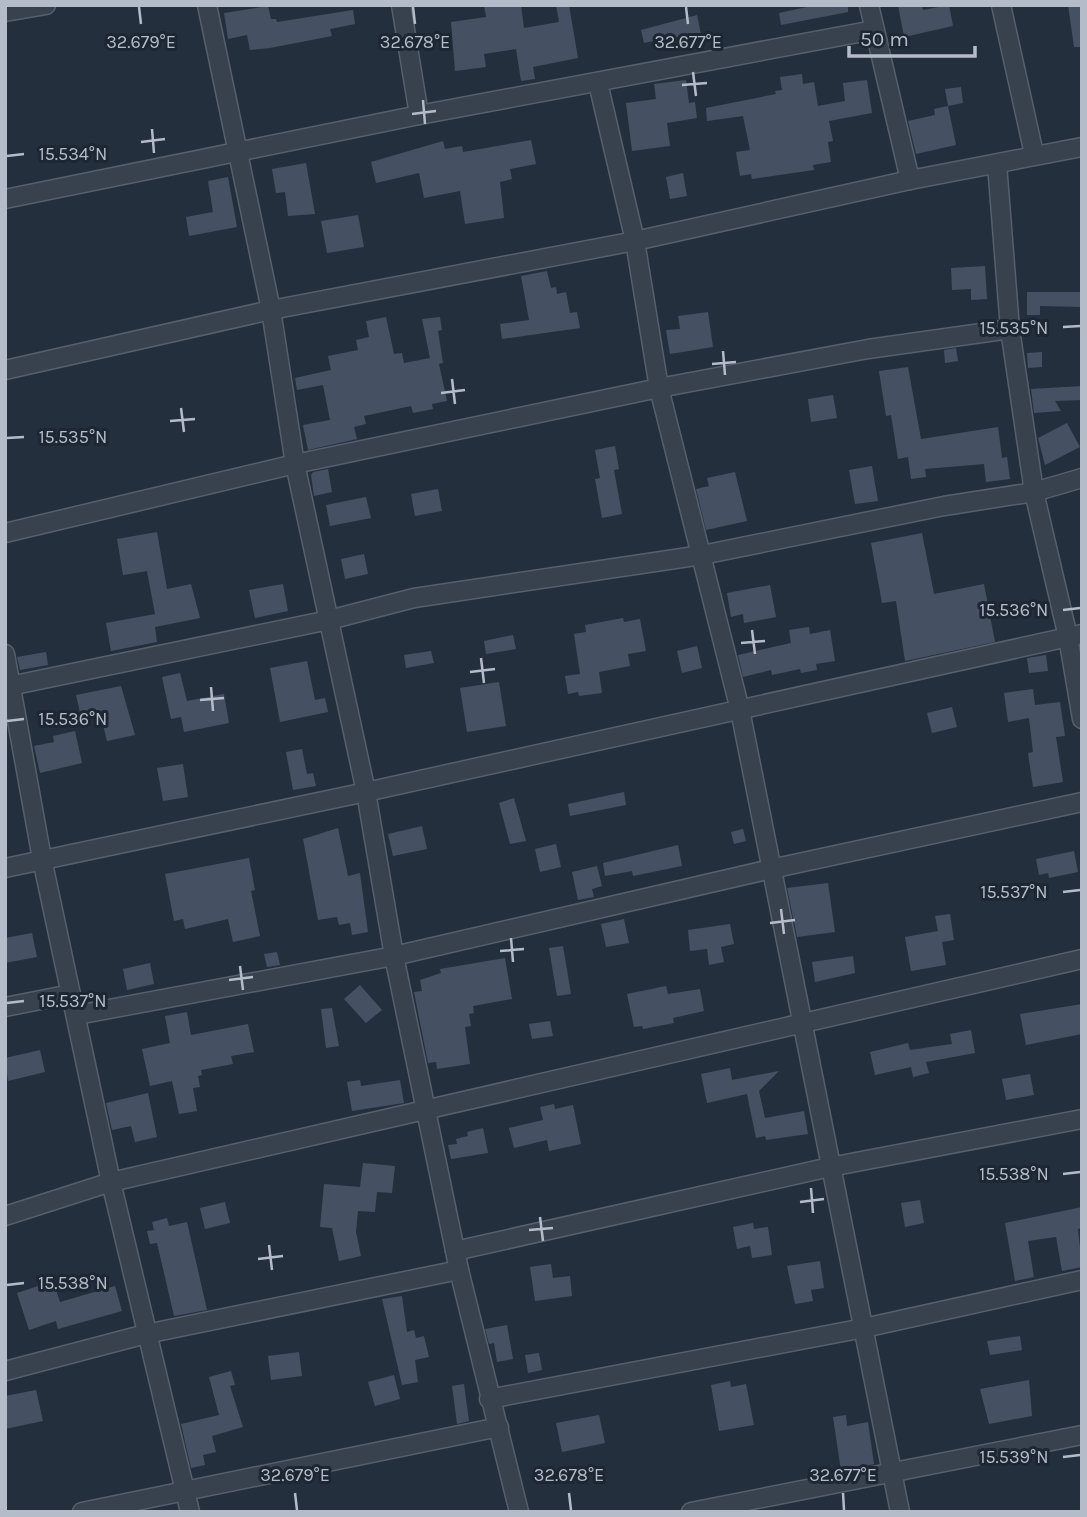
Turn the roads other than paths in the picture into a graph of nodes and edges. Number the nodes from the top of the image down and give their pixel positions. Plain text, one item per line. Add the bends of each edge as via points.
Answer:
1 (46, 5) edge
2 (207, 5) edge
3 (401, 5) edge
4 (869, 5) edge
5 (1001, 5) edge
6 (5, 12) edge
7 (874, 30) junction
8 (598, 83) junction
9 (419, 115) junction
10 (1082, 147) edge
11 (239, 150) junction
12 (1034, 155) junction
13 (997, 164) junction
14 (910, 180) junction
15 (5, 199) edge
16 (635, 241) junction
17 (271, 310) junction
18 (1010, 329) junction
19 (5, 370) edge
20 (659, 388) junction
21 (295, 464) junction
22 (1082, 478) edge
23 (1034, 492) junction
24 (5, 533) edge
25 (702, 555) junction
26 (329, 620) junction
27 (1075, 636) edge
28 (5, 654) edge
29 (7, 686) edge
30 (740, 710) junction
31 (1082, 719) edge
32 (366, 792) junction
33 (1082, 802) edge
34 (42, 859) junction
35 (5, 868) edge
36 (771, 869) junction
37 (394, 956) junction
38 (1082, 959) edge
39 (71, 994) junction
40 (5, 1007) edge
41 (77, 1015) junction
42 (801, 1022) junction
43 (427, 1108) junction
44 (1082, 1119) edge
45 (830, 1167) junction
46 (111, 1182) junction
47 (5, 1216) edge
48 (455, 1251) junction
49 (459, 1270) junction
50 (1082, 1280) edge
51 (864, 1328) junction
52 (146, 1334) junction
53 (5, 1371) edge
54 (489, 1399) junction
55 (499, 1427) junction
56 (1082, 1435) edge
57 (892, 1472) junction
58 (184, 1492) junction
59 (82, 1512) edge
60 (190, 1512) edge
61 (519, 1512) edge
62 (691, 1512) edge
63 (900, 1512) edge

1 - 6 street
2 - 11 street
3 - 9 street
4 - 7 street
5 - 12 street
7 - 8 street
7 - 14 street
8 - 9 street
8 - 16 street
9 - 11 street
10 - 12 street
11 - 15 street
11 - 17 street
12 - 13 street
13 - 14 street
13 - 18 street
14 - 16 street
16 - 17 street
16 - 20 street
17 - 19 street
17 - 21 street
18 - 20 street via 868,349
18 - 23 street
20 - 21 street
20 - 25 street
21 - 24 street
21 - 26 street
22 - 23 street
23 - 25 street
23 - 27 street
25 - 26 street via 414,598
25 - 30 street
26 - 29 street
26 - 32 street
27 - 30 street
27 - 31 street
28 - 29 street
29 - 34 street
30 - 32 street
30 - 36 street
32 - 34 street
32 - 37 street
33 - 36 street
34 - 35 street
34 - 39 street
36 - 37 street
36 - 42 street
37 - 41 street
37 - 43 street
38 - 42 street
39 - 40 street
39 - 41 street
41 - 46 street
42 - 43 street
42 - 45 street
43 - 46 street
43 - 48 street
44 - 45 street
45 - 48 street
45 - 51 street
46 - 47 street
46 - 52 street
48 - 49 street
49 - 52 street
49 - 54 street
50 - 51 street
51 - 54 street
51 - 57 street
52 - 53 street
52 - 58 street
54 - 55 street
55 - 58 street
55 - 61 street
56 - 57 street
57 - 62 street
57 - 63 street
58 - 59 street
58 - 60 street

